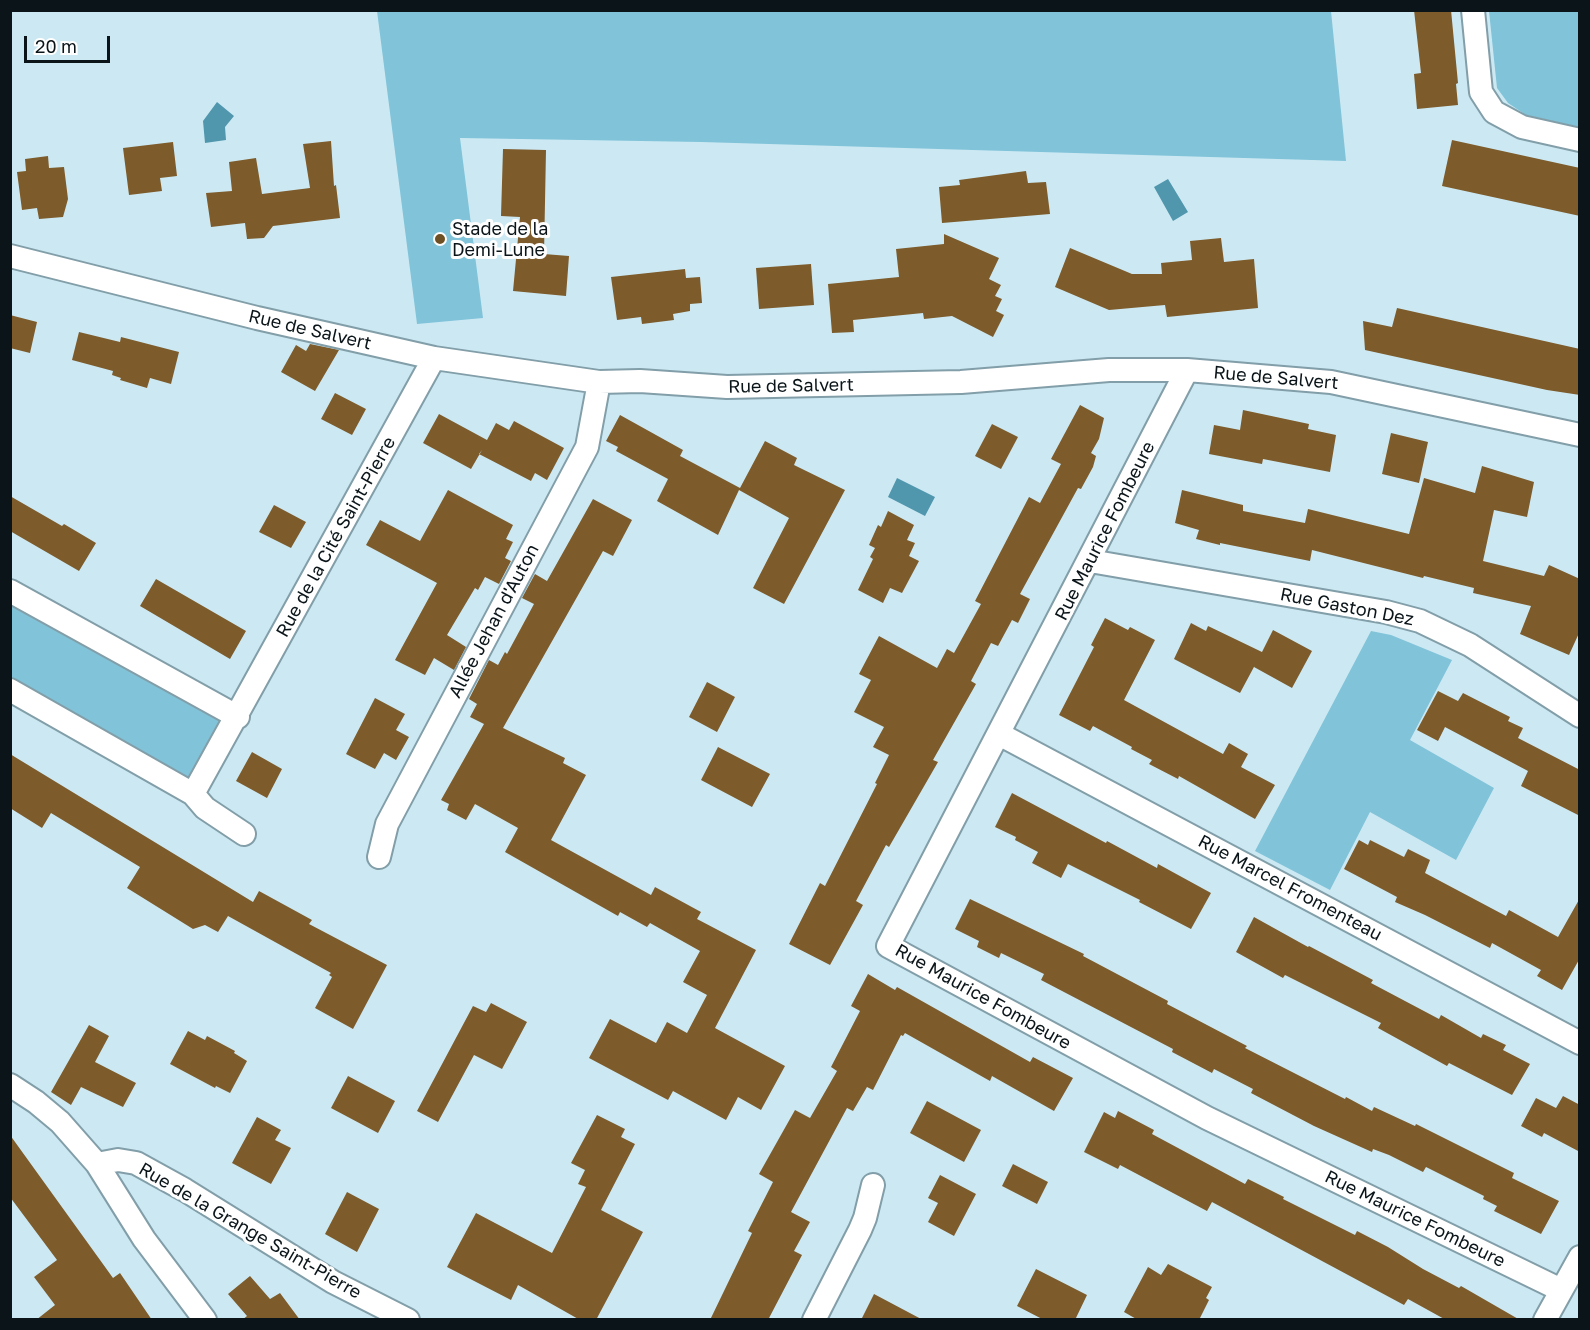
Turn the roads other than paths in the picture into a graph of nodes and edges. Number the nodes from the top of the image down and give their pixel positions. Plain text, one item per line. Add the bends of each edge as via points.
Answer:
1 (1473, 10) edge
2 (1580, 140) edge
3 (10, 255) edge
4 (434, 358) junction
5 (1187, 370) junction
6 (599, 382) junction
7 (1580, 435) edge
8 (1090, 561) junction
9 (10, 591) edge
10 (10, 690) edge
11 (1580, 716) edge
12 (238, 717) junction
13 (999, 734) junction
14 (193, 794) junction
15 (244, 834) dead end
16 (379, 857) dead end
17 (1580, 1043) edge
18 (10, 1085) edge
19 (97, 1164) junction
20 (873, 1185) dead end
21 (1580, 1257) edge
22 (1561, 1290) junction
23 (205, 1320) edge
24 (408, 1320) edge
25 (814, 1320) edge
26 (1545, 1320) edge

1 - 2 street via 1481,92 1494,112 1522,126
3 - 4 street, Rue de Salvert
4 - 6 street, Rue de Salvert
4 - 12 street, Rue de la Cité Saint-Pierre
5 - 6 street, Rue de Salvert via 1109,370 962,382 727,387
5 - 7 street, Rue de Salvert via 1331,382
5 - 8 street, Rue Maurice Fombeure
6 - 16 street, Allée Jehan d'Auton via 587,447 387,824
8 - 11 street, Rue Gaston Dez via 1420,621 1470,645
8 - 13 street, Rue Maurice Fombeure
9 - 12 street
10 - 14 street
12 - 14 street, Rue de la Cité Saint-Pierre
13 - 17 street, Rue Marcel Fromenteau
13 - 22 street, Rue Maurice Fombeure via 888,946 1207,1118
14 - 15 street via 204,808
18 - 19 street via 60,1122
19 - 23 street via 144,1239
19 - 24 street, Rue de la Grange Saint-Pierre via 118,1160 136,1163 333,1282
20 - 25 street via 860,1230
21 - 22 street
22 - 26 street

